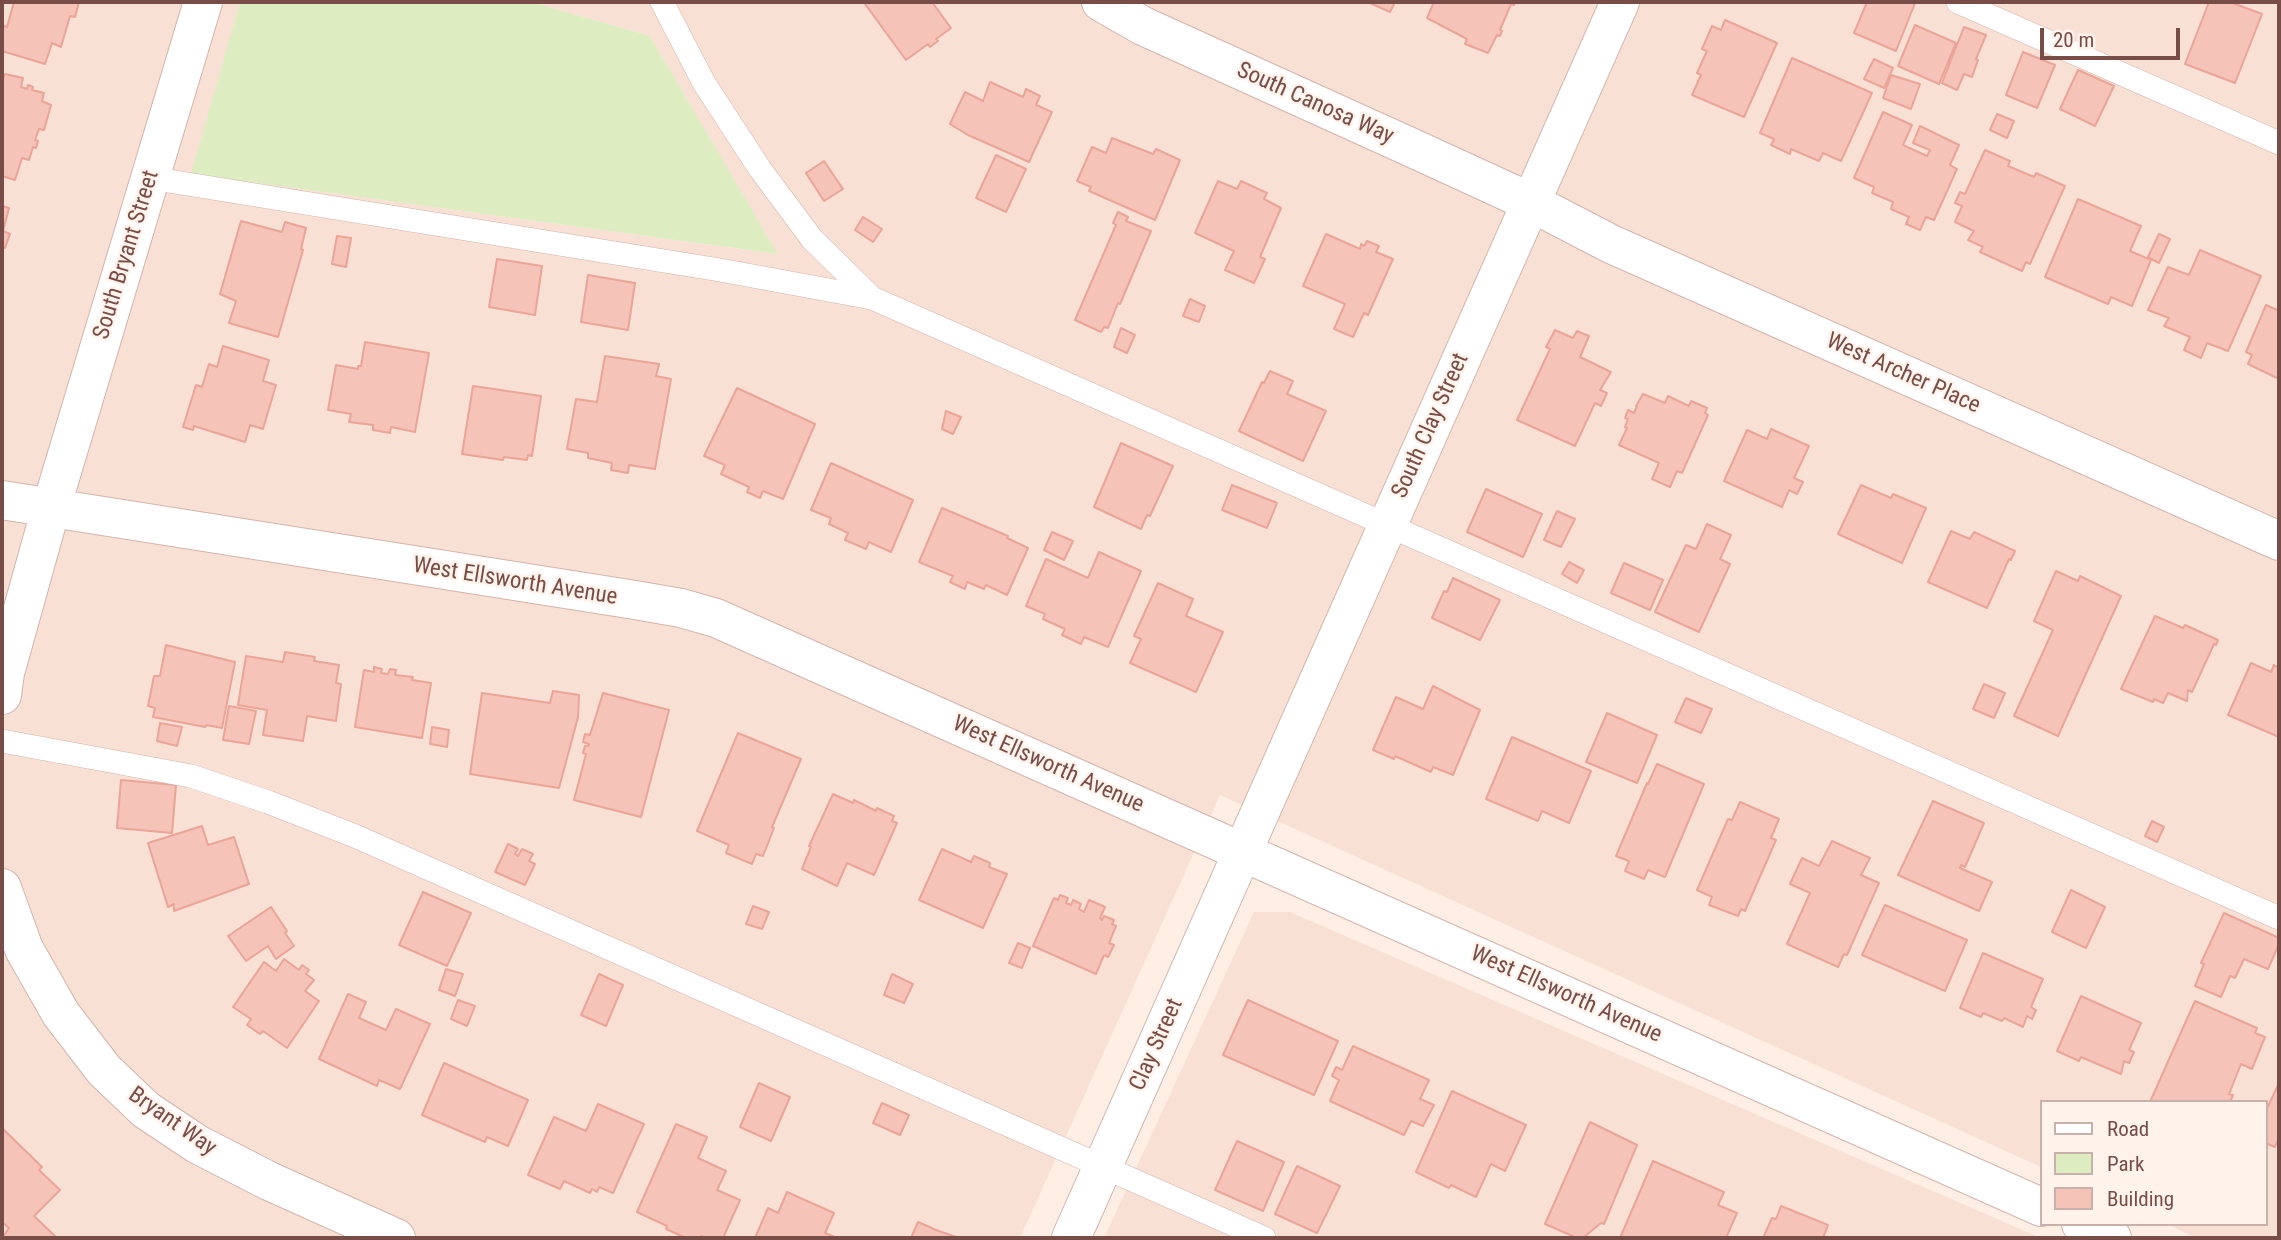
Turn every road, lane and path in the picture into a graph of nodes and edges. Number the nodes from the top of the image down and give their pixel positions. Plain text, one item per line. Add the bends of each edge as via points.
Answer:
1 (204, 2) edge
2 (662, 2) edge
3 (1101, 2) edge
4 (1620, 2) edge
5 (1958, 2) edge
6 (2279, 143) edge
7 (150, 178) junction
8 (1530, 202) junction
9 (872, 299) junction
10 (2, 500) edge
11 (51, 508) junction
12 (1388, 525) junction
13 (2279, 541) edge
14 (2, 695) edge
15 (2, 741) edge
16 (1243, 852) junction
17 (2, 888) edge
18 (2279, 918) edge
19 (1102, 1167) junction
20 (2039, 1206) edge
21 (2085, 1226) edge
22 (396, 1238) edge
23 (1071, 1238) edge
24 (1264, 1238) edge
25 (2112, 1238) edge

1 - 7 street, South Bryant Street
2 - 9 lane via 704,83 760,169 812,239
3 - 8 street, South Canosa Way via 1143,26
4 - 8 street, South Clay Street
5 - 6 lane
7 - 9 lane
7 - 11 street, South Bryant Street
8 - 12 street, South Clay Street
8 - 13 street, West Archer Place via 1611,244
9 - 12 lane
10 - 11 street, West Ellsworth Avenue
11 - 14 street
11 - 16 street, West Ellsworth Avenue via 635,600 716,618
12 - 16 street, South Clay Street
12 - 18 lane
15 - 19 lane via 191,776 281,807
16 - 19 street, Clay Street
16 - 20 street, West Ellsworth Avenue
17 - 22 street, Bryant Way via 24,948 61,1014 104,1070 146,1110 233,1163
19 - 23 street, Clay Street
19 - 24 lane
21 - 25 street

